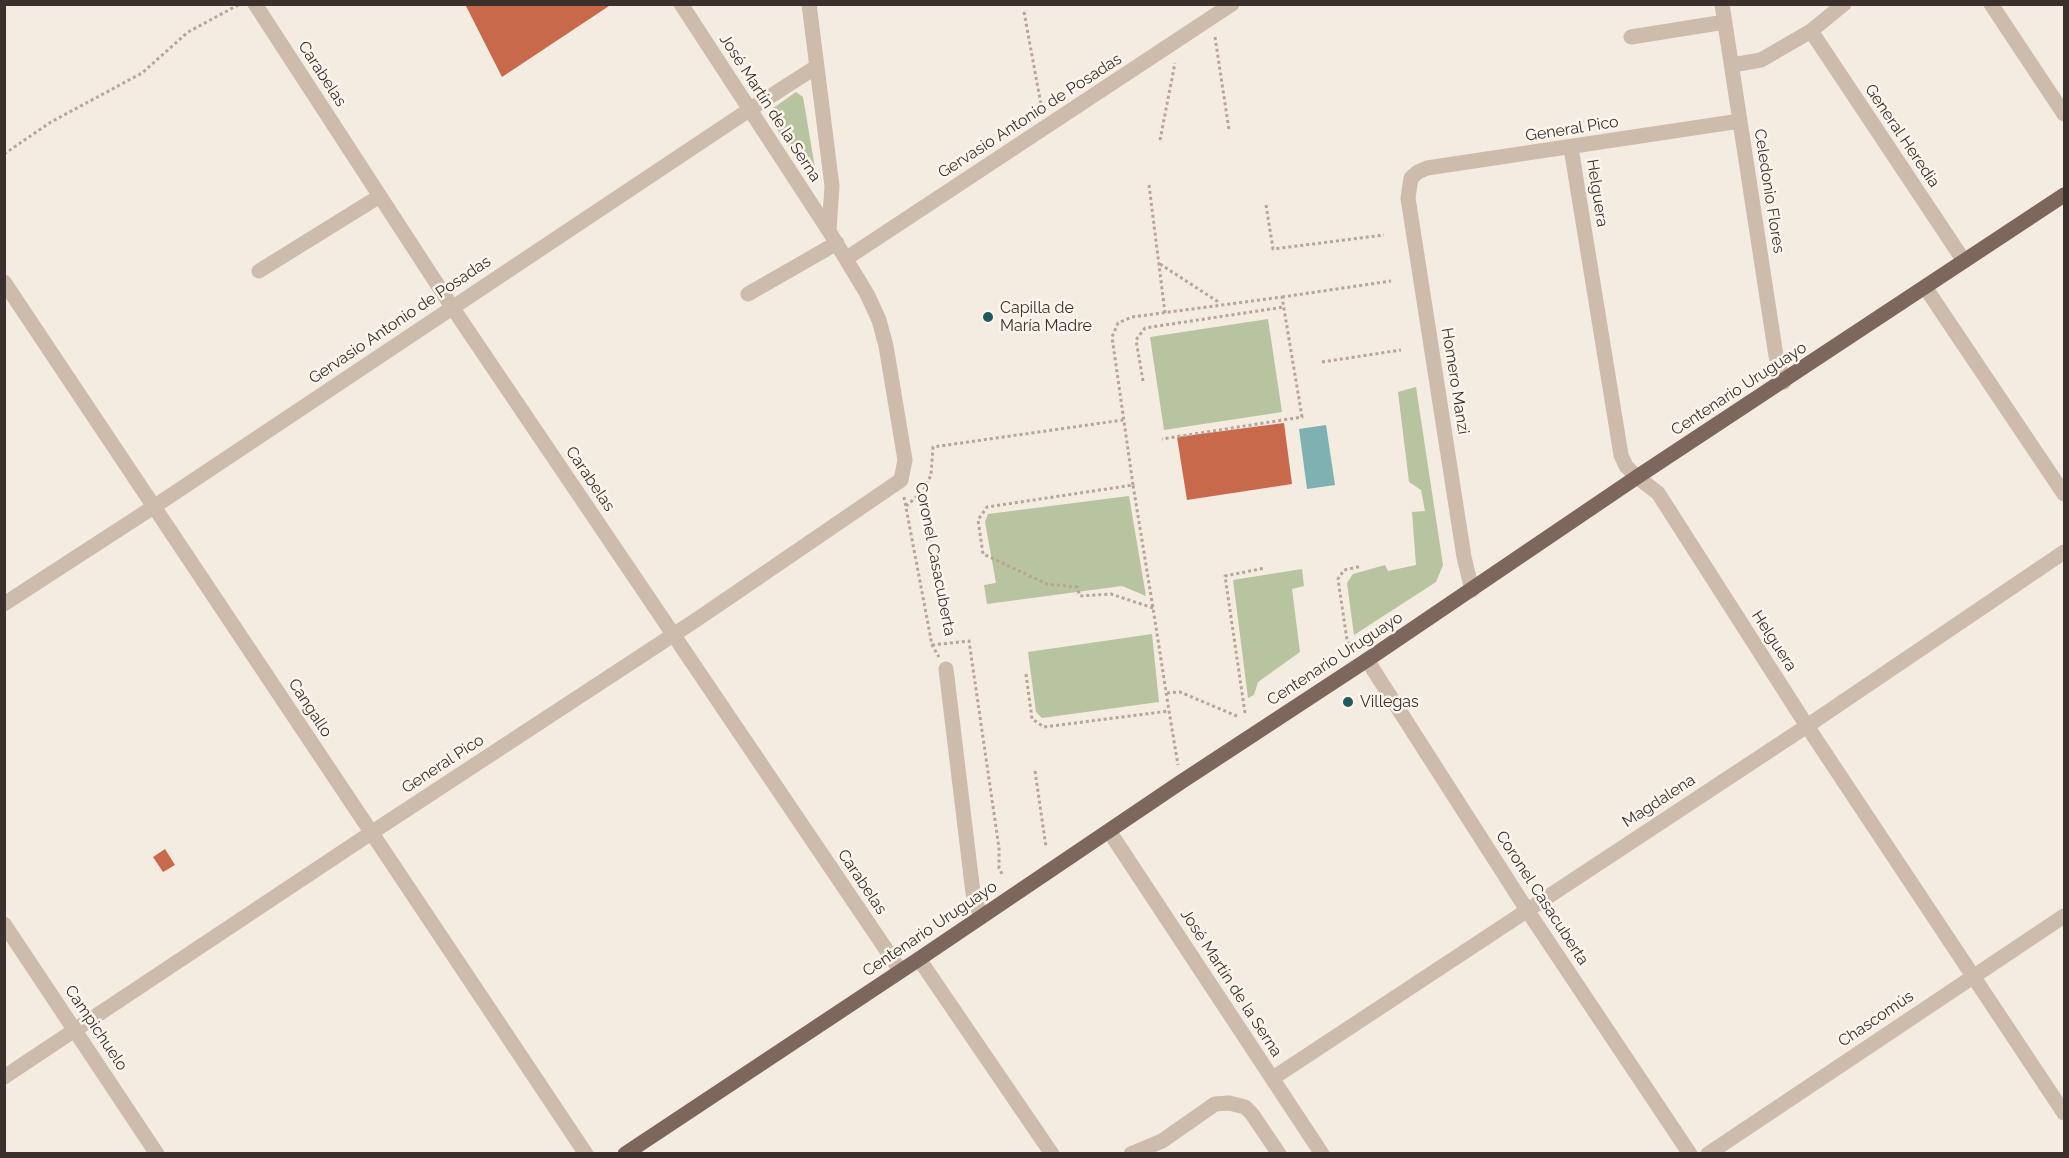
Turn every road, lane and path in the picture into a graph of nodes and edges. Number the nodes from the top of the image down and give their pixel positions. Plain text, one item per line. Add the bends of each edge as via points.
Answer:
1 (240, 4) edge
2 (255, 4) edge
3 (681, 4) edge
4 (809, 4) edge
5 (1232, 4) edge
6 (1722, 4) edge
7 (1991, 4) edge
8 (1841, 6) edge
9 (1024, 12) dead end
10 (1725, 22) junction
11 (1810, 30) junction
12 (1215, 37) dead end
13 (1631, 37) dead end
14 (1175, 63) dead end
15 (1732, 65) junction
16 (816, 67) junction
17 (749, 110) junction
18 (1043, 114) dead end
19 (2064, 114) edge
20 (1740, 121) junction
21 (1228, 130) dead end
22 (1160, 140) dead end
23 (1571, 148) junction
24 (4, 154) edge
25 (1411, 178) joint
26 (1149, 185) dead end
27 (2064, 195) edge
28 (380, 196) junction
29 (1266, 205) dead end
30 (1384, 235) dead end
31 (833, 237) junction
32 (847, 258) junction
33 (1964, 261) junction
34 (1160, 264) junction
35 (259, 271) dead end
36 (1391, 281) dead end
37 (4, 282) edge
38 (1926, 287) junction
39 (748, 294) dead end
40 (1282, 297) junction
41 (1221, 304) junction
42 (452, 307) junction
43 (1284, 307) junction
44 (1165, 313) junction
45 (1401, 350) dead end
46 (1322, 362) dead end
47 (1143, 381) dead end
48 (1784, 382) junction
49 (1123, 420) junction
50 (1162, 439) dead end
51 (1637, 477) junction
52 (901, 480) junction
53 (1133, 485) junction
54 (922, 491) junction
55 (2064, 494) edge
56 (155, 506) junction
57 (906, 506) junction
58 (2064, 552) edge
59 (932, 556) dead end
60 (1362, 566) dead end
61 (1265, 568) dead end
62 (1472, 590) junction
63 (4, 604) edge
64 (1153, 608) junction
65 (674, 633) junction
66 (932, 645) junction
67 (1352, 650) dead end
68 (1367, 660) junction
69 (946, 669) joint
70 (1026, 674) dead end
71 (1167, 693) junction
72 (1170, 711) junction
73 (1245, 712) dead end
74 (1239, 717) dead end
75 (1807, 726) junction
76 (1035, 771) dead end
77 (1181, 782) junction
78 (1109, 831) junction
79 (371, 833) junction
80 (1046, 847) dead end
81 (1003, 876) dead end
82 (1527, 910) junction
83 (981, 916) junction
84 (2064, 916) edge
85 (4, 924) edge
86 (919, 959) junction
87 (900, 970) junction
88 (1974, 975) junction
89 (76, 1029) junction
90 (4, 1077) edge
91 (1273, 1078) junction
92 (2064, 1113) edge
93 (157, 1154) edge
94 (586, 1154) edge
95 (625, 1154) edge
96 (1052, 1154) edge
97 (1131, 1154) edge
98 (1279, 1154) edge
99 (1322, 1154) edge
100 (1690, 1154) edge
101 (1708, 1154) edge

1 - 24 path via 188,32 142,74 51,122
2 - 28 street, Carabelas
3 - 17 street, José Martín de la Serna
4 - 16 street
5 - 32 street, Gervasio Antonio de Posadas
6 - 10 street, Celedonio Flores
7 - 19 street
8 - 11 street
9 - 18 path
10 - 13 street
10 - 15 street, Celedonio Flores
11 - 15 street via 1761,60
11 - 33 street, General Heredia
12 - 21 path
14 - 22 path
15 - 20 street, Celedonio Flores
16 - 17 street, Gervasio Antonio de Posadas
16 - 31 street via 832,186
17 - 31 street, José Martín de la Serna
17 - 42 street, Gervasio Antonio de Posadas
20 - 23 street, General Pico
20 - 48 street, Celedonio Flores via 1776,356
23 - 25 street, General Pico via 1427,168
23 - 51 street, Helguera via 1621,455
25 - 62 street, Homero Manzi via 1408,198
26 - 34 path
27 - 33 main road, Centenario Uruguayo
28 - 35 street
28 - 42 street, Carabelas
29 - 30 path via 1273,249
31 - 32 street, Coronel Casacuberta
31 - 39 street
32 - 52 street, Coronel Casacuberta via 875,310 886,346 905,460
33 - 38 main road, Centenario Uruguayo
34 - 41 path
34 - 44 path
36 - 40 path
37 - 56 street, Cangallo
38 - 48 main road, Centenario Uruguayo
38 - 55 street
40 - 41 path
40 - 43 path
41 - 44 path
42 - 56 street, Gervasio Antonio de Posadas
42 - 65 street, Carabelas
43 - 47 path via 1145,328 1136,340
43 - 50 path via 1302,417
44 - 49 path via 1132,316 1118,323 1113,337
45 - 46 path
48 - 51 main road, Centenario Uruguayo
49 - 53 path
49 - 54 path via 933,447 931,475
51 - 62 main road, Centenario Uruguayo
51 - 75 street, Helguera via 1658,493
52 - 57 path, Coronel Casacuberta
52 - 65 street, General Pico
53 - 64 path
53 - 64 path via 987,507 978,520 983,554 1047,584 1077,587 1080,596 1111,594
54 - 57 path
54 - 59 path
56 - 63 street, Gervasio Antonio de Posadas
56 - 79 street, Cangallo
57 - 66 path, Coronel Casacuberta
58 - 75 street, Magdalena
60 - 67 path via 1344,570 1338,579
61 - 73 path via 1225,576
62 - 68 main road, Centenario Uruguayo
64 - 71 path
65 - 79 street, General Pico
65 - 87 street, Carabelas
66 - 69 path, Coronel Casacuberta
66 - 81 path via 969,641
68 - 77 main road, Centenario Uruguayo
68 - 82 street, Coronel Casacuberta
69 - 83 street via 973,893
70 - 72 path via 1032,719 1044,727
71 - 72 path
71 - 74 path via 1180,692
72 - 77 path
75 - 82 street, Magdalena
75 - 88 street, Helguera
76 - 80 path
77 - 78 main road, Centenario Uruguayo
78 - 83 main road, Centenario Uruguayo
78 - 91 street, José Martín de la Serna
79 - 89 street, General Pico
79 - 94 street, Cangallo
82 - 91 street, Magdalena
82 - 100 street, Coronel Casacuberta
83 - 86 main road, Centenario Uruguayo
84 - 88 street, Chascomús
85 - 89 street, Campichuelo
86 - 87 main road, Centenario Uruguayo
86 - 96 street
87 - 95 main road, Centenario Uruguayo
88 - 92 street, Helguera
88 - 101 street, Chascomús
89 - 90 street, General Pico
89 - 93 street, Campichuelo
91 - 99 street, José Martín de la Serna
97 - 98 street via 1162,1141 1215,1104 1229,1103 1245,1107 1252,1114

